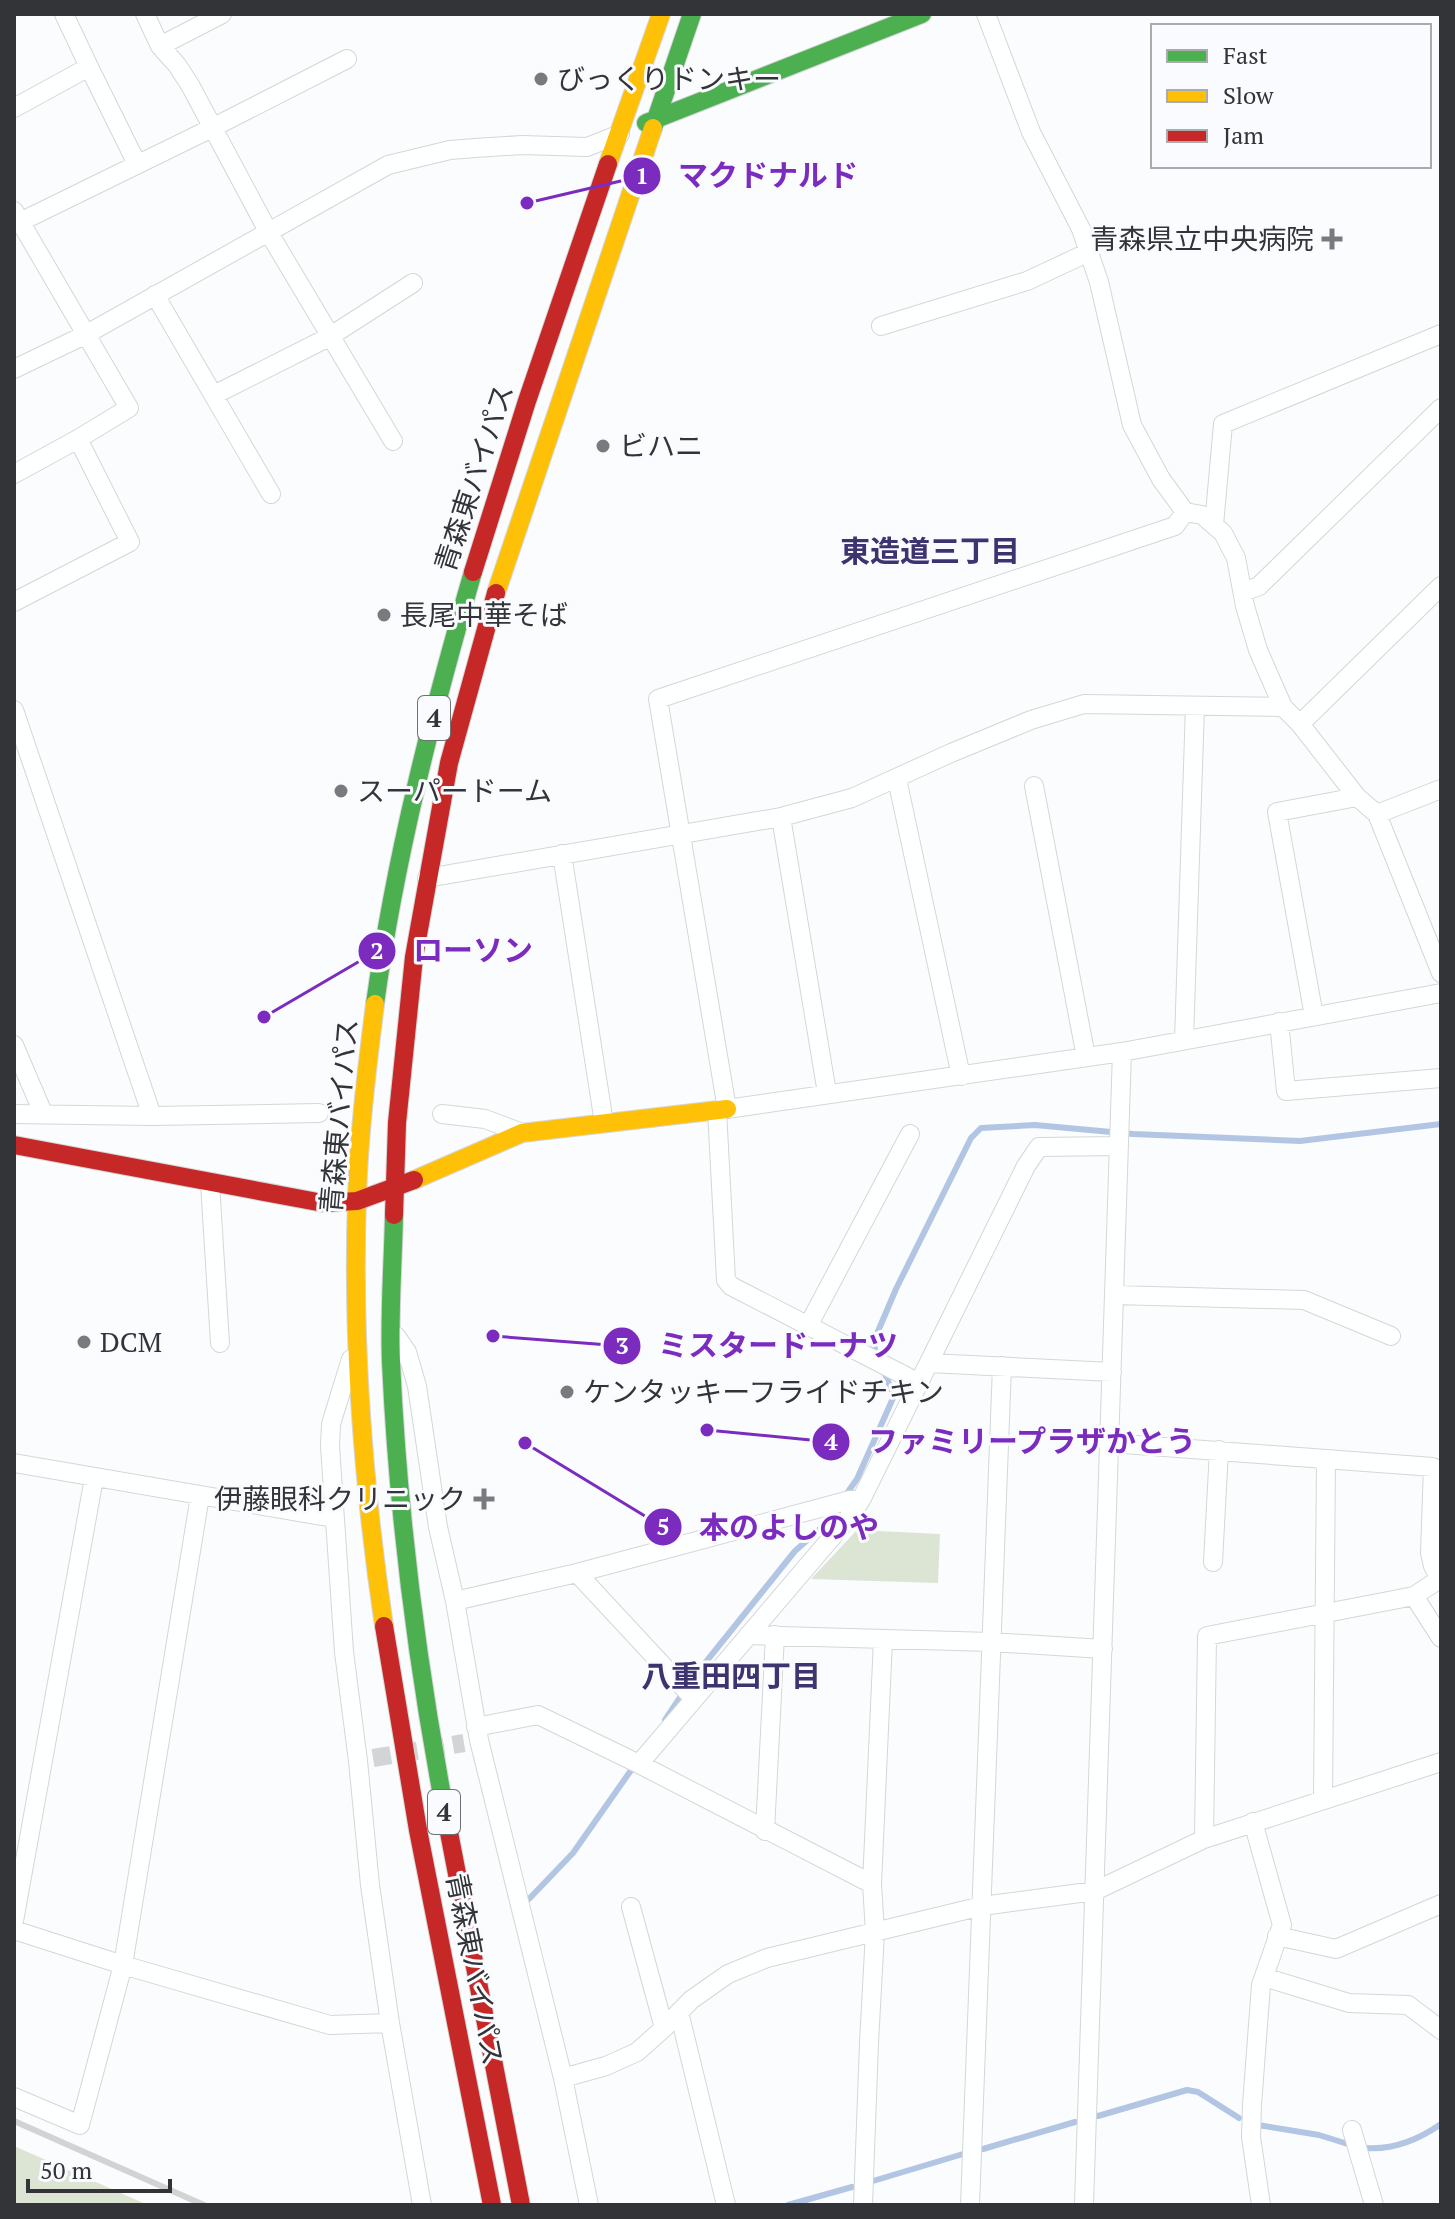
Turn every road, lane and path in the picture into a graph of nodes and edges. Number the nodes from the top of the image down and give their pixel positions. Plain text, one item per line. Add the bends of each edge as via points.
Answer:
1 (64, 14) edge
2 (145, 14) edge
3 (222, 14) edge
4 (661, 14) edge
5 (692, 14) edge
6 (922, 14) edge
7 (986, 14) edge
8 (886, 20) edge
9 (160, 46) junction
10 (347, 59) dead end
11 (89, 67) junction
12 (14, 108) edge
13 (656, 119) junction
14 (212, 128) junction
15 (620, 134) junction
16 (137, 164) junction
17 (17, 216) edge
18 (269, 233) junction
19 (1089, 252) junction
20 (413, 283) dead end
21 (155, 295) junction
22 (881, 326) dead end
23 (1441, 334) edge
24 (85, 335) junction
25 (329, 337) junction
26 (14, 369) edge
27 (214, 395) junction
28 (1441, 408) edge
29 (78, 439) junction
30 (393, 441) dead end
31 (14, 474) edge
32 (271, 494) dead end
33 (1185, 512) junction
34 (1214, 525) junction
35 (1441, 586) edge
36 (1243, 592) junction
37 (14, 602) edge
38 (1195, 706) junction
39 (1283, 707) junction
40 (14, 710) edge
41 (1300, 724) junction
42 (897, 779) junction
43 (1034, 786) dead end
44 (1441, 789) edge
45 (1357, 797) junction
46 (1377, 814) junction
47 (781, 817) junction
48 (683, 835) junction
49 (562, 854) junction
50 (427, 878) junction
51 (1441, 973) edge
52 (1441, 993) edge
53 (1314, 1016) junction
54 (1279, 1022) junction
55 (1184, 1040) junction
56 (14, 1045) edge
57 (1122, 1052) junction
58 (1086, 1057) junction
59 (961, 1076) junction
60 (1441, 1078) edge
61 (827, 1093) junction
62 (722, 1110) junction
63 (43, 1113) junction
64 (319, 1113) dead end
65 (14, 1114) edge
66 (442, 1114) dead end
67 (152, 1116) junction
68 (604, 1123) junction
69 (522, 1133) junction
70 (910, 1134) dead end
71 (14, 1145) edge
72 (1119, 1146) junction
73 (210, 1183) junction
74 (394, 1188) junction
75 (357, 1201) junction
76 (1114, 1295) junction
77 (808, 1326) junction
78 (391, 1327) junction
79 (1391, 1336) dead end
80 (357, 1341) junction
81 (220, 1343) dead end
82 (929, 1363) junction
83 (1002, 1366) junction
84 (1112, 1372) junction
85 (919, 1383) junction
86 (1110, 1443) junction
87 (1219, 1450) junction
88 (1326, 1459) junction
89 (14, 1463) edge
90 (94, 1478) junction
91 (200, 1496) junction
92 (861, 1500) junction
93 (334, 1518) junction
94 (1213, 1562) dead end
95 (577, 1573) junction
96 (1440, 1579) edge
97 (1414, 1596) junction
98 (455, 1601) junction
99 (1324, 1612) junction
100 (748, 1635) junction
101 (775, 1635) junction
102 (1441, 1638) edge
103 (883, 1640) junction
104 (991, 1642) junction
105 (1103, 1649) junction
106 (694, 1699) junction
107 (473, 1737) junction
108 (1441, 1762) edge
109 (639, 1764) junction
110 (1323, 1799) junction
111 (1253, 1822) junction
112 (765, 1831) junction
113 (1204, 1839) junction
114 (872, 1884) junction
115 (1095, 1891) junction
116 (1441, 1904) edge
117 (982, 1906) junction
118 (631, 1907) dead end
119 (14, 1921) edge
120 (14, 1930) edge
121 (875, 1932) junction
122 (1277, 1936) junction
123 (123, 1965) junction
124 (1264, 1977) junction
125 (679, 2012) junction
126 (390, 2023) junction
127 (664, 2028) junction
128 (1441, 2030) edge
129 (563, 2078) junction
130 (14, 2097) edge
131 (1352, 2130) dead end
132 (422, 2205) edge
133 (492, 2205) edge
134 (521, 2205) edge
135 (589, 2205) edge
136 (726, 2205) edge
137 (863, 2205) edge
138 (970, 2205) edge
139 (1084, 2205) edge
140 (1261, 2205) edge
141 (1374, 2205) edge

1 - 11 street
2 - 9 street
3 - 9 street
4 - 15 main road, 青森東バイパス / 4
5 - 13 main road, 青森東バイパス / 4
6 - 8 main road
7 - 19 street via 1031,132
8 - 13 main road
9 - 14 street via 190,85
10 - 14 street
11 - 12 street
11 - 16 street
13 - 15 main road
13 - 50 main road, 青森東バイパス / 4 via 491,608 449,763
14 - 16 street
14 - 18 street
15 - 18 street via 587,147 450,150 388,165
15 - 75 main road, 青森東バイパス / 4 via 503,474 422,762 393,896 372,1033
16 - 17 street
17 - 24 street
18 - 21 street
18 - 25 street
19 - 22 street via 1027,281
19 - 33 street via 1132,425
20 - 25 street
21 - 24 street
21 - 27 street
23 - 34 street via 1223,424
24 - 26 street
24 - 29 street via 129,408
25 - 27 street
25 - 30 street
27 - 32 street
28 - 36 street via 1259,586
29 - 31 street
29 - 37 street via 130,542
33 - 34 street via 1202,515
33 - 48 street via 1175,526 658,699
34 - 36 street via 1236,558
35 - 41 street
36 - 39 street via 1258,650
38 - 39 street
38 - 42 street via 1084,704 1031,720
38 - 55 street
39 - 41 street
40 - 67 street
41 - 45 street
42 - 47 street via 852,798
42 - 59 street
43 - 58 street
44 - 46 street
45 - 46 street
45 - 53 street via 1277,812
46 - 51 street
47 - 48 street
47 - 61 street
48 - 49 street
48 - 62 street
49 - 50 street
49 - 68 street
50 - 74 main road, 青森東バイパス / 4 via 414,957
52 - 53 street
53 - 54 street
54 - 55 street
54 - 60 street via 1286,1091
55 - 57 street
56 - 63 street
57 - 58 street
57 - 72 street
58 - 59 street
59 - 61 street
61 - 62 street
62 - 68 main road
62 - 77 street via 726,1280
63 - 65 street
63 - 67 street
64 - 67 street
66 - 69 street via 485,1119
68 - 69 main road
69 - 74 main road
70 - 77 street
71 - 73 main road
72 - 76 street
72 - 82 street via 1039,1147
73 - 75 main road via 323,1203
73 - 81 street
74 - 75 main road
74 - 78 main road, 青森東バイパス / 4
75 - 80 main road, 青森東バイパス / 4
76 - 79 street via 1304,1300
76 - 84 street
77 - 85 street
78 - 98 street via 407,1352 417,1386
78 - 134 main road, 青森東バイパス / 4 via 403,1532 431,1739
80 - 93 street via 331,1424
80 - 133 main road, 青森東バイパス / 4 via 372,1538 402,1743
82 - 83 street
82 - 85 street
83 - 84 street
83 - 104 street
84 - 86 street
85 - 92 street
86 - 87 street
86 - 105 street
87 - 88 street
87 - 94 street
88 - 96 street via 1433,1467 1430,1553
88 - 99 street
89 - 90 street
90 - 91 street
90 - 119 street
91 - 93 street
91 - 123 street
92 - 95 street
92 - 100 street
93 - 126 street via 344,1652 365,1760 370,1885
95 - 98 street
95 - 106 street
96 - 97 street
97 - 99 street
97 - 102 street
98 - 107 street
99 - 110 street
99 - 113 street via 1207,1636
100 - 101 street
100 - 106 street
101 - 103 street
101 - 112 street
103 - 104 street
103 - 114 street
104 - 105 street
104 - 117 street
105 - 115 street
106 - 109 street
107 - 109 street via 538,1715
107 - 129 street
108 - 110 street
109 - 112 street
110 - 111 street
111 - 113 street
111 - 122 street via 1282,1925
112 - 114 street
113 - 115 street
114 - 121 street
115 - 117 street
115 - 139 street
116 - 122 street via 1336,1949
117 - 121 street
117 - 138 street
118 - 127 street
120 - 123 street
121 - 125 street via 767,1958 728,1974
121 - 137 street
122 - 124 street
123 - 126 street via 330,2025
123 - 130 street via 80,2125
124 - 128 street via 1349,2003 1408,2005
124 - 140 street via 1251,2137
125 - 127 street
125 - 136 street
126 - 132 street
127 - 129 street via 637,2052
129 - 135 street
131 - 141 street

